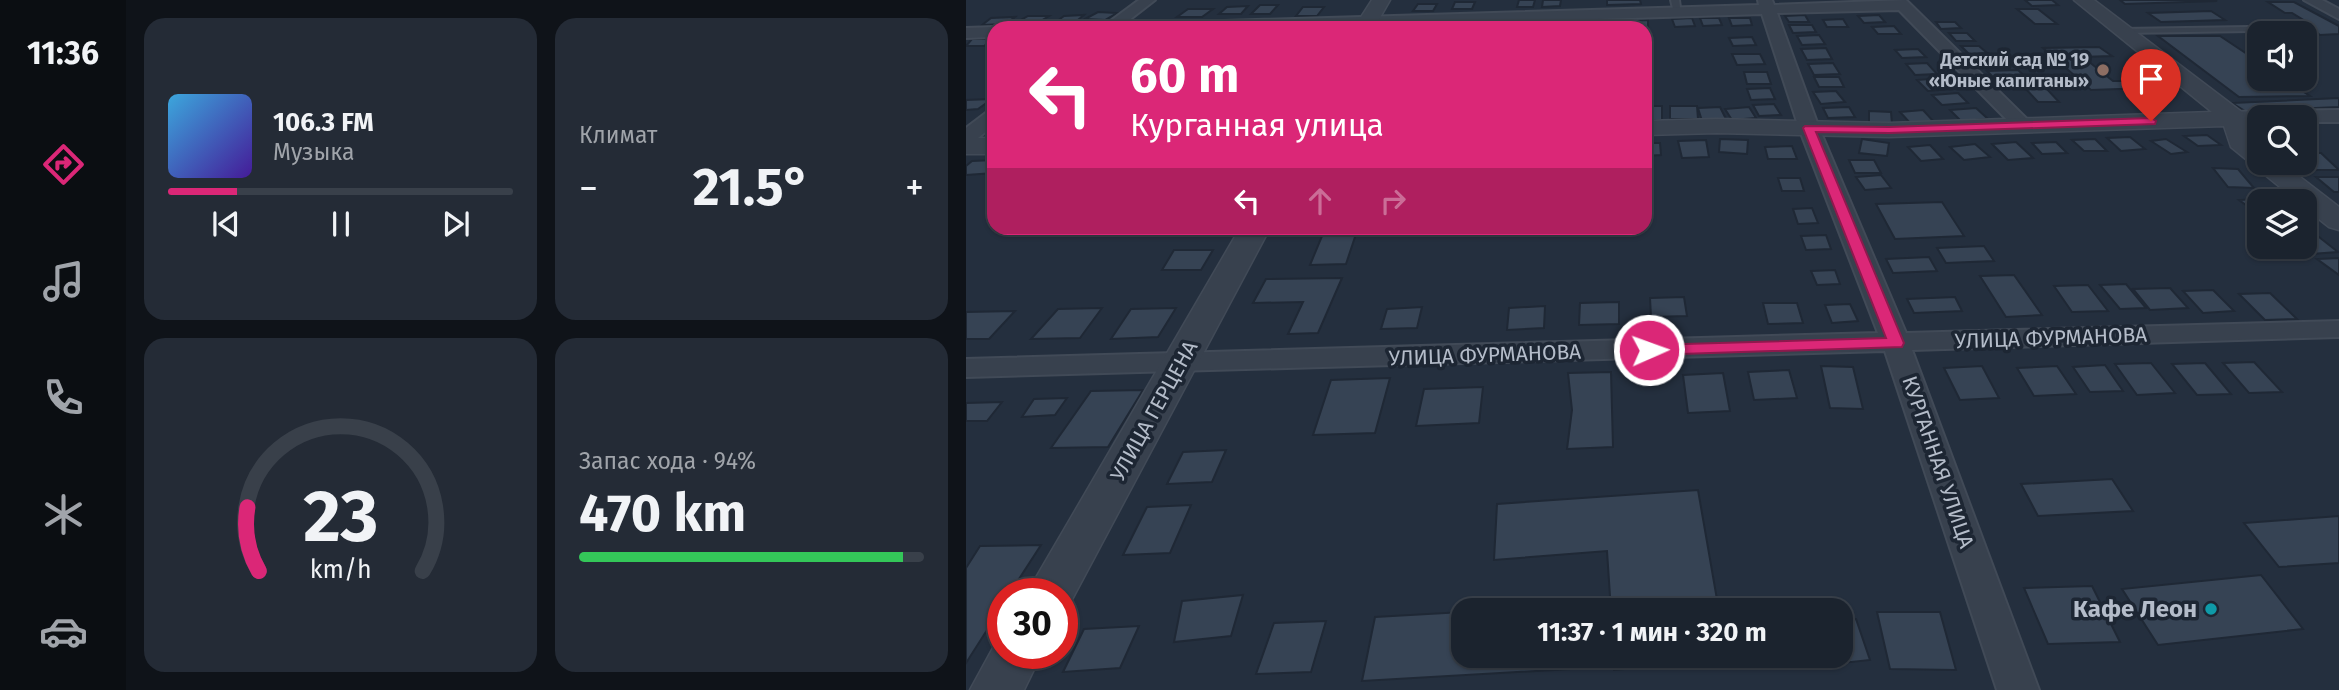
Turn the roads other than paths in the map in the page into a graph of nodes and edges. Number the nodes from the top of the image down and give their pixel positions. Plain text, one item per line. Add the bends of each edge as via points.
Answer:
1 (1148, 0) edge
2 (1381, 0) edge
3 (2083, 0) edge
4 (2311, 0) edge
5 (1901, 3) edge
6 (1768, 5) edge
7 (1676, 6) edge
8 (2339, 15) edge
9 (1119, 21) edge
10 (1368, 21) edge
11 (1431, 21) edge
12 (2247, 29) edge
13 (2123, 31) junction
14 (987, 32) edge
15 (966, 33) edge
16 (2317, 116) edge
17 (2339, 116) edge
18 (2247, 118) edge
19 (987, 122) edge
20 (2024, 126) junction
21 (1652, 128) edge
22 (1809, 128) junction
23 (966, 138) edge
24 (966, 146) edge
25 (987, 146) edge
26 (2247, 148) edge
27 (2281, 175) edge
28 (2339, 221) edge
29 (1251, 235) edge
30 (2339, 329) edge
31 (1896, 343) junction
32 (1182, 363) junction
33 (966, 368) edge
34 (1060, 578) edge
35 (1008, 669) edge
36 (996, 690) edge
37 (2018, 690) edge

1 - 9 street
2 - 10 street
3 - 13 street
4 - 8 street
5 - 6 street
5 - 20 street
6 - 7 street
6 - 22 street, КУРГАННАЯ УЛИЦА
7 - 11 street
12 - 13 lane
13 - 18 street
14 - 15 street
16 - 17 street
18 - 20 street
18 - 26 street via 2240,142
19 - 23 street
20 - 22 street
21 - 22 street
22 - 31 street, КУРГАННАЯ УЛИЦА
24 - 25 street
27 - 28 street
29 - 32 street, УЛИЦА ГЕРЦЕНА
30 - 31 street, УЛИЦА ФУРМАНОВА
31 - 32 street, УЛИЦА ФУРМАНОВА
31 - 37 street, КУРГАННАЯ УЛИЦА
32 - 33 street, УЛИЦА ФУРМАНОВА
32 - 34 street, УЛИЦА ГЕРЦЕНА
35 - 36 street

